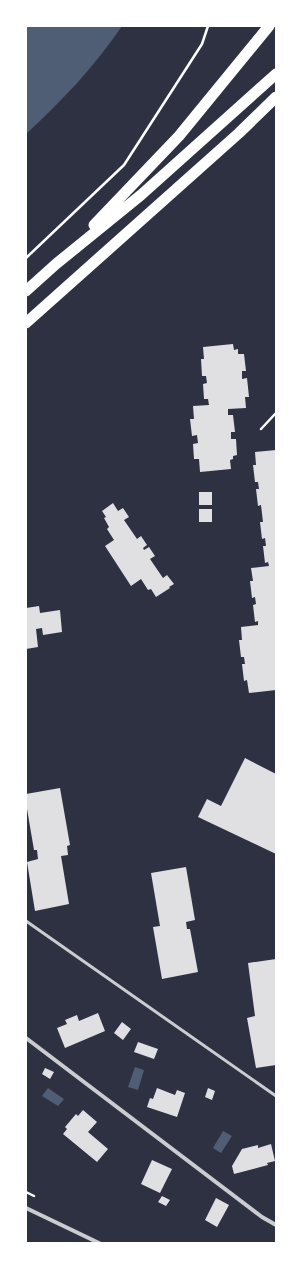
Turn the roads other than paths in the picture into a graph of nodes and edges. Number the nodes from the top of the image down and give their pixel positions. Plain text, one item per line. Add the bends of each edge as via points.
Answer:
1 (269, 26) edge
2 (276, 74) edge
3 (276, 97) edge
4 (276, 104) edge
5 (239, 134) junction
6 (56, 264) junction
7 (26, 291) edge
8 (26, 323) edge
9 (26, 921) edge
10 (26, 1038) edge
11 (276, 1096) edge
12 (26, 1208) edge
13 (276, 1226) edge
14 (99, 1243) edge

1 - 6 highway via 208,103 162,155
2 - 6 highway via 141,195
3 - 5 highway
4 - 5 highway
5 - 8 highway
6 - 7 highway
9 - 11 lane
10 - 13 street via 262,1218
12 - 14 street

